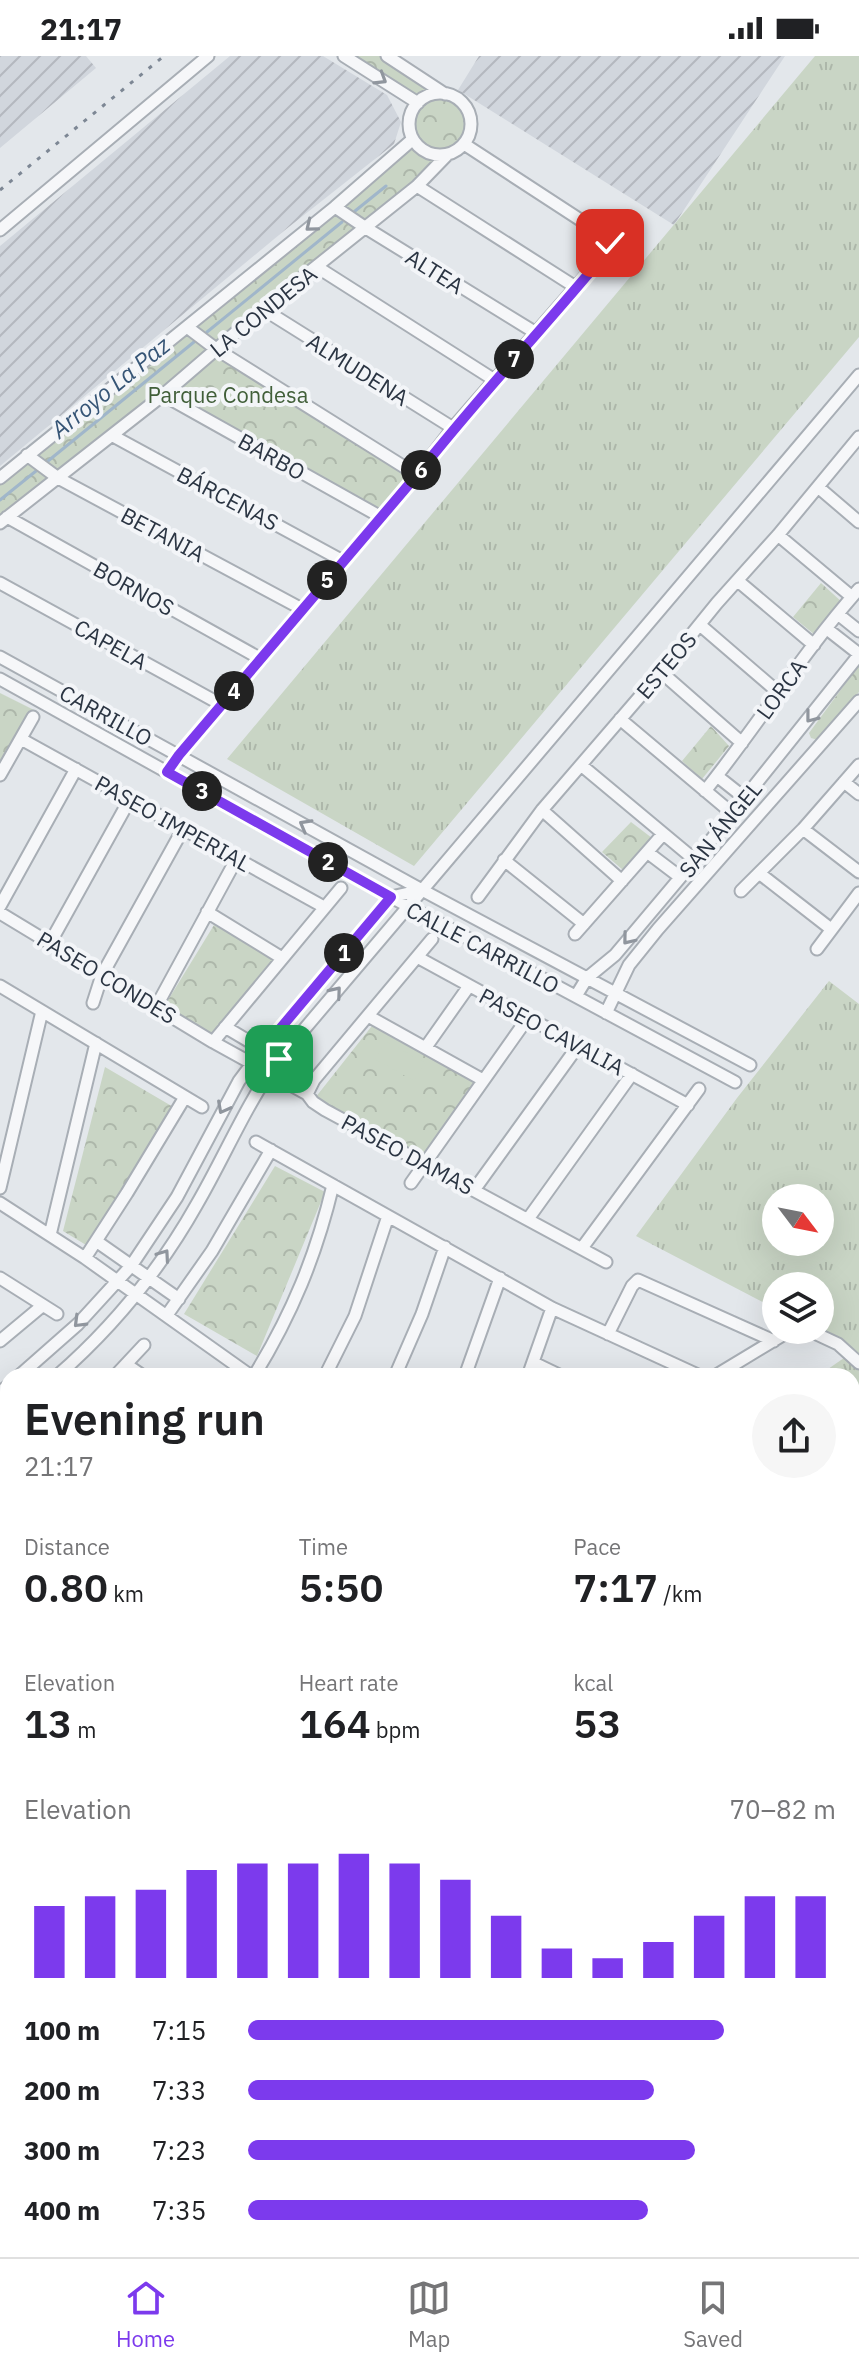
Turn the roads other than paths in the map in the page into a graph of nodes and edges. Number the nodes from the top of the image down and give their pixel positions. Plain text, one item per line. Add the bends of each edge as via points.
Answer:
1 (208, 56) edge
2 (344, 56) edge
3 (387, 56) edge
4 (446, 94) junction
5 (418, 103) junction
6 (413, 139) junction
7 (464, 144) junction
8 (448, 154) junction
9 (417, 186) junction
10 (335, 207) junction
11 (366, 228) junction
12 (0, 230) edge
13 (317, 267) junction
14 (577, 288) junction
15 (263, 309) junction
16 (187, 327) junction
17 (536, 333) junction
18 (216, 349) junction
19 (859, 375) edge
20 (496, 381) junction
21 (163, 395) junction
22 (453, 428) junction
23 (113, 436) junction
24 (858, 439) edge
25 (27, 455) junction
26 (417, 475) junction
27 (0, 478) edge
28 (58, 478) junction
29 (818, 487) junction
30 (381, 517) junction
31 (4, 520) edge
32 (859, 522) edge
33 (778, 535) junction
34 (343, 561) junction
35 (738, 581) junction
36 (0, 583) edge
37 (855, 593) edge
38 (302, 609) junction
39 (839, 615) junction
40 (700, 625) junction
41 (827, 629) junction
42 (859, 631) edge
43 (814, 645) junction
44 (0, 657) edge
45 (261, 659) junction
46 (857, 660) edge
47 (661, 672) junction
48 (0, 679) edge
49 (779, 693) junction
50 (859, 701) edge
51 (222, 705) junction
52 (33, 717) dead end
53 (620, 719) junction
54 (794, 737) junction
55 (21, 739) junction
56 (742, 743) junction
57 (811, 753) junction
58 (179, 755) junction
59 (581, 765) junction
60 (859, 765) edge
61 (76, 769) junction
62 (167, 772) junction
63 (0, 775) edge
64 (717, 776) junction
65 (844, 782) junction
66 (705, 791) junction
67 (859, 794) edge
68 (130, 799) junction
69 (746, 799) junction
70 (542, 810) junction
71 (733, 814) junction
72 (183, 829) junction
73 (803, 829) junction
74 (663, 834) junction
75 (647, 852) junction
76 (237, 858) junction
77 (504, 860) junction
78 (695, 860) junction
79 (859, 872) edge
80 (759, 873) junction
81 (680, 877) junction
82 (622, 881) junction
83 (341, 888) dead end
84 (422, 890) junction
85 (741, 891) dead end
86 (859, 893) edge
87 (391, 897) junction
88 (478, 897) dead end
89 (0, 906) edge
90 (324, 907) junction
91 (409, 907) junction
92 (207, 912) junction
93 (0, 913) edge
94 (645, 919) junction
95 (584, 924) junction
96 (658, 929) junction
97 (831, 929) junction
98 (575, 934) dead end
99 (432, 939) dead end
100 (50, 943) junction
101 (817, 949) dead end
102 (417, 957) junction
103 (282, 958) junction
104 (102, 975) junction
105 (587, 978) junction
106 (0, 986) edge
107 (469, 986) junction
108 (616, 994) junction
109 (576, 996) junction
110 (93, 1003) dead end
111 (156, 1007) junction
112 (42, 1011) junction
113 (606, 1013) junction
114 (368, 1016) junction
115 (527, 1019) junction
116 (225, 1027) junction
117 (213, 1042) junction
118 (96, 1043) junction
119 (578, 1046) junction
120 (426, 1047) junction
121 (263, 1049) junction
122 (279, 1059) junction
123 (252, 1063) junction
124 (750, 1065) dead end
125 (269, 1073) junction
126 (632, 1074) junction
127 (314, 1080) junction
128 (483, 1080) junction
129 (735, 1082) dead end
130 (699, 1089) dead end
131 (307, 1094) junction
132 (185, 1097) junction
133 (688, 1105) junction
134 (202, 1107) dead end
135 (256, 1142) dead end
136 (271, 1150) junction
137 (424, 1164) junction
138 (411, 1183) dead end
139 (333, 1185) junction
140 (0, 1188) edge
141 (474, 1190) junction
142 (0, 1203) edge
143 (388, 1216) junction
144 (528, 1219) junction
145 (50, 1235) junction
146 (96, 1241) junction
147 (445, 1247) junction
148 (582, 1248) junction
149 (85, 1258) junction
150 (606, 1262) dead end
151 (131, 1266) junction
152 (148, 1277) junction
153 (0, 1278) edge
154 (500, 1278) junction
155 (118, 1281) junction
156 (136, 1293) junction
157 (179, 1299) junction
158 (42, 1306) junction
159 (552, 1308) junction
160 (57, 1314) dead end
161 (167, 1315) junction
162 (608, 1334) junction
163 (762, 1336) edge
164 (0, 1341) edge
165 (834, 1342) edge
166 (769, 1344) edge
167 (144, 1345) dead end
168 (534, 1363) junction
169 (859, 1363) edge
170 (127, 1365) junction
171 (28, 1368) edge
172 (65, 1368) edge
173 (124, 1368) edge
174 (131, 1368) edge
175 (241, 1368) edge
176 (257, 1368) edge
177 (329, 1368) edge
178 (398, 1368) edge
179 (468, 1368) edge
180 (532, 1368) edge
181 (544, 1368) edge
182 (682, 1368) edge
183 (728, 1368) edge

1 - 12 street
2 -> 5 street
3 - 4 street
4 - 5 street
4 - 7 street via 462,102 471,118
5 - 6 street via 409,126
6 - 8 street via 428,153
6 - 10 street, LA CONDESA
7 - 8 street
7 - 14 street via 605,236 610,248
8 - 9 street, LA CONDESA
9 - 11 street, LA CONDESA
9 - 14 street
10 - 11 street, ALTEA
10 -> 16 street, LA CONDESA
11 - 13 street, LA CONDESA
11 - 17 street, ALTEA
13 - 15 street, LA CONDESA
13 - 20 street
14 - 17 street
15 - 18 street, LA CONDESA
15 - 22 street, ALMUDENA
16 - 18 street
16 - 25 street, LA CONDESA
17 - 20 street
18 - 21 street, LA CONDESA
18 - 26 street
19 - 84 street
20 - 22 street
21 - 23 street, LA CONDESA
21 - 30 street, BARBO
22 - 26 street
23 - 28 street, LA CONDESA
23 - 34 street, BÁRCENAS
24 - 29 street, ESTEOS
25 - 27 street, LA CONDESA
25 - 28 street, BETANIA
26 - 30 street
28 - 31 street, LA CONDESA
28 - 38 street, BETANIA
29 - 32 street
29 - 33 street, ESTEOS
30 - 34 street
31 - 45 street, BORNOS
33 - 35 street, ESTEOS
33 - 37 street
34 - 38 street
35 - 40 street, ESTEOS
35 - 43 street
36 - 51 street, CAPELA
37 - 39 street, LORCA
38 - 45 street
39 - 41 street, LORCA
39 - 42 street
40 - 47 street, ESTEOS
40 - 49 street
41 - 43 street, LORCA
41 - 46 street
43 - 49 street, LORCA
44 - 58 street, CARRILLO
45 - 51 street
46 -> 54 street, SAN ÁNGEL
47 - 53 street, ESTEOS
47 - 56 street
48 - 62 street, CALLE CARRILLO
49 - 56 street, LORCA
50 - 57 street, SAN ÁNGEL
51 - 58 street
52 - 55 street
53 - 59 street, ESTEOS
53 - 66 street
54 - 57 street
54 - 69 street, SAN ÁNGEL
55 - 61 street, PASEO IMPERIAL
55 - 63 street
56 - 64 street, LORCA
57 - 96 street, SAN ÁNGEL
58 - 62 street
84 -> 58 street, CARRILLO
59 - 70 street, ESTEOS
59 - 74 street
60 - 65 street
61 - 68 street, PASEO IMPERIAL
61 - 89 street
62 - 87 street, CALLE CARRILLO
64 - 66 street, LORCA
64 - 69 street
65 - 67 street
65 - 73 street
66 - 71 street
68 - 72 street, PASEO IMPERIAL
68 - 100 street
69 - 71 street, SAN ÁNGEL
70 - 77 street, ESTEOS
70 - 82 street
71 - 78 street, SAN ÁNGEL
72 - 76 street, PASEO IMPERIAL
72 - 104 street
73 - 79 street
73 - 80 street
74 - 75 street
74 - 78 street
75 - 81 street
75 - 82 street
76 - 90 street, PASEO IMPERIAL
76 - 92 street
77 - 88 street, ESTEOS
77 - 95 street
78 - 81 street, SAN ÁNGEL
80 - 85 street
80 - 97 street
81 - 94 street, SAN ÁNGEL
82 - 95 street
83 - 90 street
84 - 87 street
84 - 91 street
84 - 105 street, CALLE CARRILLO
86 - 97 street
87 - 91 street, CALLE CARRILLO
87 - 121 street
90 - 103 street
91 - 109 street, CALLE CARRILLO
122 -> 91 street
92 - 103 street
92 - 111 street
93 - 100 street, PASEO CONDES
94 - 96 street
94 -> 105 street, SAN ÁNGEL
95 - 98 street
96 - 108 street, SAN ÁNGEL via 629,965
97 - 101 street
99 - 102 street
100 - 104 street, PASEO CONDES
102 - 107 street, PASEO CAVALIA
102 - 114 street
103 - 116 street
104 - 110 street
104 - 111 street, PASEO CONDES
105 - 108 street, CALLE CARRILLO
105 - 109 street, SAN ÁNGEL
106 - 112 street
107 - 115 street, PASEO CAVALIA
107 - 120 street
108 - 113 street, SAN ÁNGEL
108 - 124 street, CALLE CARRILLO
109 - 113 street, CALLE CARRILLO
111 - 117 street, PASEO CONDES
112 - 118 street
112 - 140 street
113 - 129 street, CALLE CARRILLO
114 - 120 street
114 - 127 street
115 - 119 street, PASEO CAVALIA
115 - 128 street
116 - 117 street
116 - 121 street
117 - 123 street, PASEO DAMAS
118 - 132 street
118 - 145 street
119 - 126 street, PASEO CAVALIA
119 - 141 street
120 - 128 street
121 - 122 street
121 - 123 street
122 - 125 street
122 - 127 street
123 - 125 street, PASEO DAMAS
123 -> 151 street via 177,1197
125 - 131 street, PASEO DAMAS
152 -> 125 street via 196,1207
126 - 133 street, PASEO CAVALIA
126 - 144 street
127 - 131 street
128 - 137 street
130 - 133 street
131 - 137 street, PASEO DAMAS via 325,1110
132 - 134 street
132 - 146 street
133 - 148 street
135 - 136 street
136 - 139 street
136 - 157 street
137 - 138 street
137 - 141 street, PASEO DAMAS
139 - 143 street
139 - 176 street via 294,1305
141 - 144 street, PASEO DAMAS
142 - 145 street
143 - 147 street
143 - 177 street via 355,1316
144 - 148 street, PASEO DAMAS
145 - 149 street
146 - 149 street
146 - 151 street
147 - 154 street
147 - 178 street
148 - 150 street, PASEO DAMAS
149 - 155 street
151 - 152 street
151 - 155 street
152 - 156 street
152 - 157 street
153 - 158 street
154 - 159 street
154 - 179 street
155 - 156 street
155 -> 171 street
156 - 161 street
156 - 172 street
157 - 161 street
158 - 160 street
158 - 164 street
159 - 162 street
159 - 168 street
161 - 175 street
162 - 163 street via 638,1280
162 - 182 street
165 - 169 street
166 - 183 street
167 - 170 street
168 - 180 street
168 - 181 street
170 - 173 street
170 - 174 street

